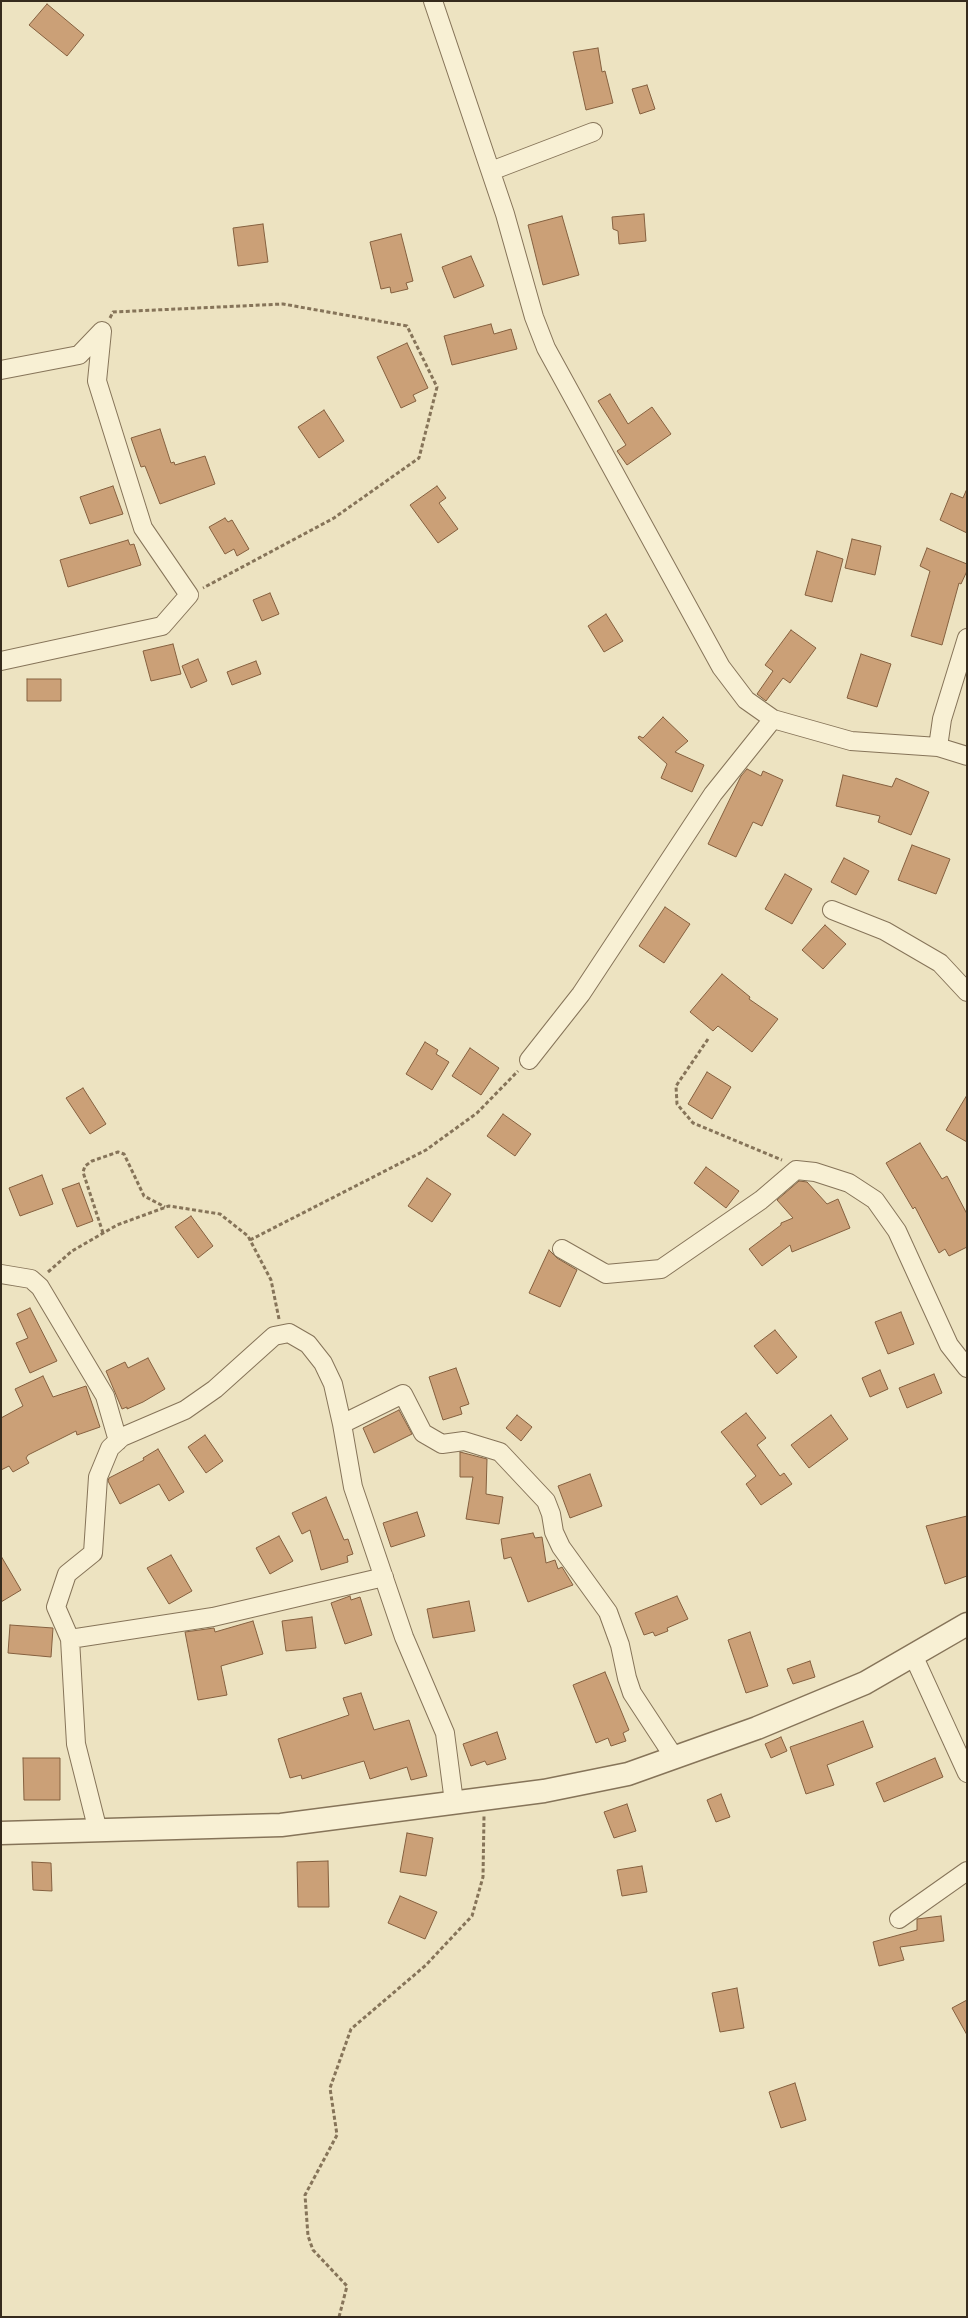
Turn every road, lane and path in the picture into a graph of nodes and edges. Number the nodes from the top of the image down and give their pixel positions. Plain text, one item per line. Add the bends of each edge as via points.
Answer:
1 (432, 1) edge
2 (593, 132) dead end
3 (491, 171) junction
4 (102, 331) junction
5 (1, 370) edge
6 (189, 595) junction
7 (967, 638) edge
8 (1, 661) edge
9 (773, 719) junction
10 (938, 747) junction
11 (967, 756) edge
12 (832, 910) dead end
13 (967, 992) edge
14 (708, 1039) dead end
15 (529, 1060) joint
16 (782, 1160) dead end
17 (165, 1208) junction
18 (103, 1233) junction
19 (250, 1240) junction
20 (562, 1249) dead end
21 (1, 1274) edge
22 (36, 1283) junction
23 (282, 1334) junction
24 (967, 1368) edge
25 (342, 1424) junction
26 (118, 1440) junction
27 (384, 1577) junction
28 (967, 1624) edge
29 (70, 1639) junction
30 (913, 1655) junction
31 (674, 1757) junction
32 (967, 1773) edge
33 (484, 1798) junction
34 (454, 1802) junction
35 (98, 1831) junction
36 (1, 1833) edge
37 (967, 1871) edge
38 (899, 1919) dead end
39 (339, 2317) edge

1 - 3 street
2 - 3 street
3 - 9 street via 534,318 546,348 722,667 746,700
4 - 5 street via 79,355
4 - 6 street via 97,381 144,528
4 - 6 path via 114,312 283,304 407,326 437,387 419,458 334,518
6 - 8 street via 162,626
7 - 10 street via 942,719
9 - 10 street via 851,741
9 - 15 street via 713,794 581,994
10 - 11 street
12 - 13 street via 886,931 940,963
14 - 16 path via 676,1086 677,1104 693,1123
15 - 19 path via 477,1113 426,1150
17 - 18 path
17 - 18 path via 144,1196 124,1154 118,1152 92,1161 83,1172
17 - 19 path via 220,1214
18 - 22 path via 72,1251
19 - 23 path via 271,1280
20 - 24 street via 606,1274 662,1269 761,1200 796,1170 815,1172 849,1182 875,1200 897,1230 950,1345
21 - 22 street via 31,1279
22 - 26 street via 105,1396
23 - 25 street via 289,1333 308,1344 323,1363 333,1384
23 - 26 street via 274,1336 215,1389 185,1410
25 - 27 street via 353,1487
25 - 31 street via 403,1394 423,1433 442,1444 464,1441 500,1452 546,1501 561,1547 608,1612 632,1693
26 - 29 street via 110,1448 98,1477 93,1553 67,1574 56,1607
27 - 29 street via 213,1617
27 - 34 street via 404,1637 445,1733
28 - 30 street
29 - 35 street via 76,1744
30 - 31 street via 865,1683 757,1728
30 - 32 street
31 - 33 street via 628,1774
33 - 34 street
33 - 39 path via 483,1877 472,1916 426,1965 351,2029 330,2088 337,2135 304,2195 308,2236 314,2250 346,2286
34 - 35 street via 281,1825
35 - 36 street
37 - 38 street

